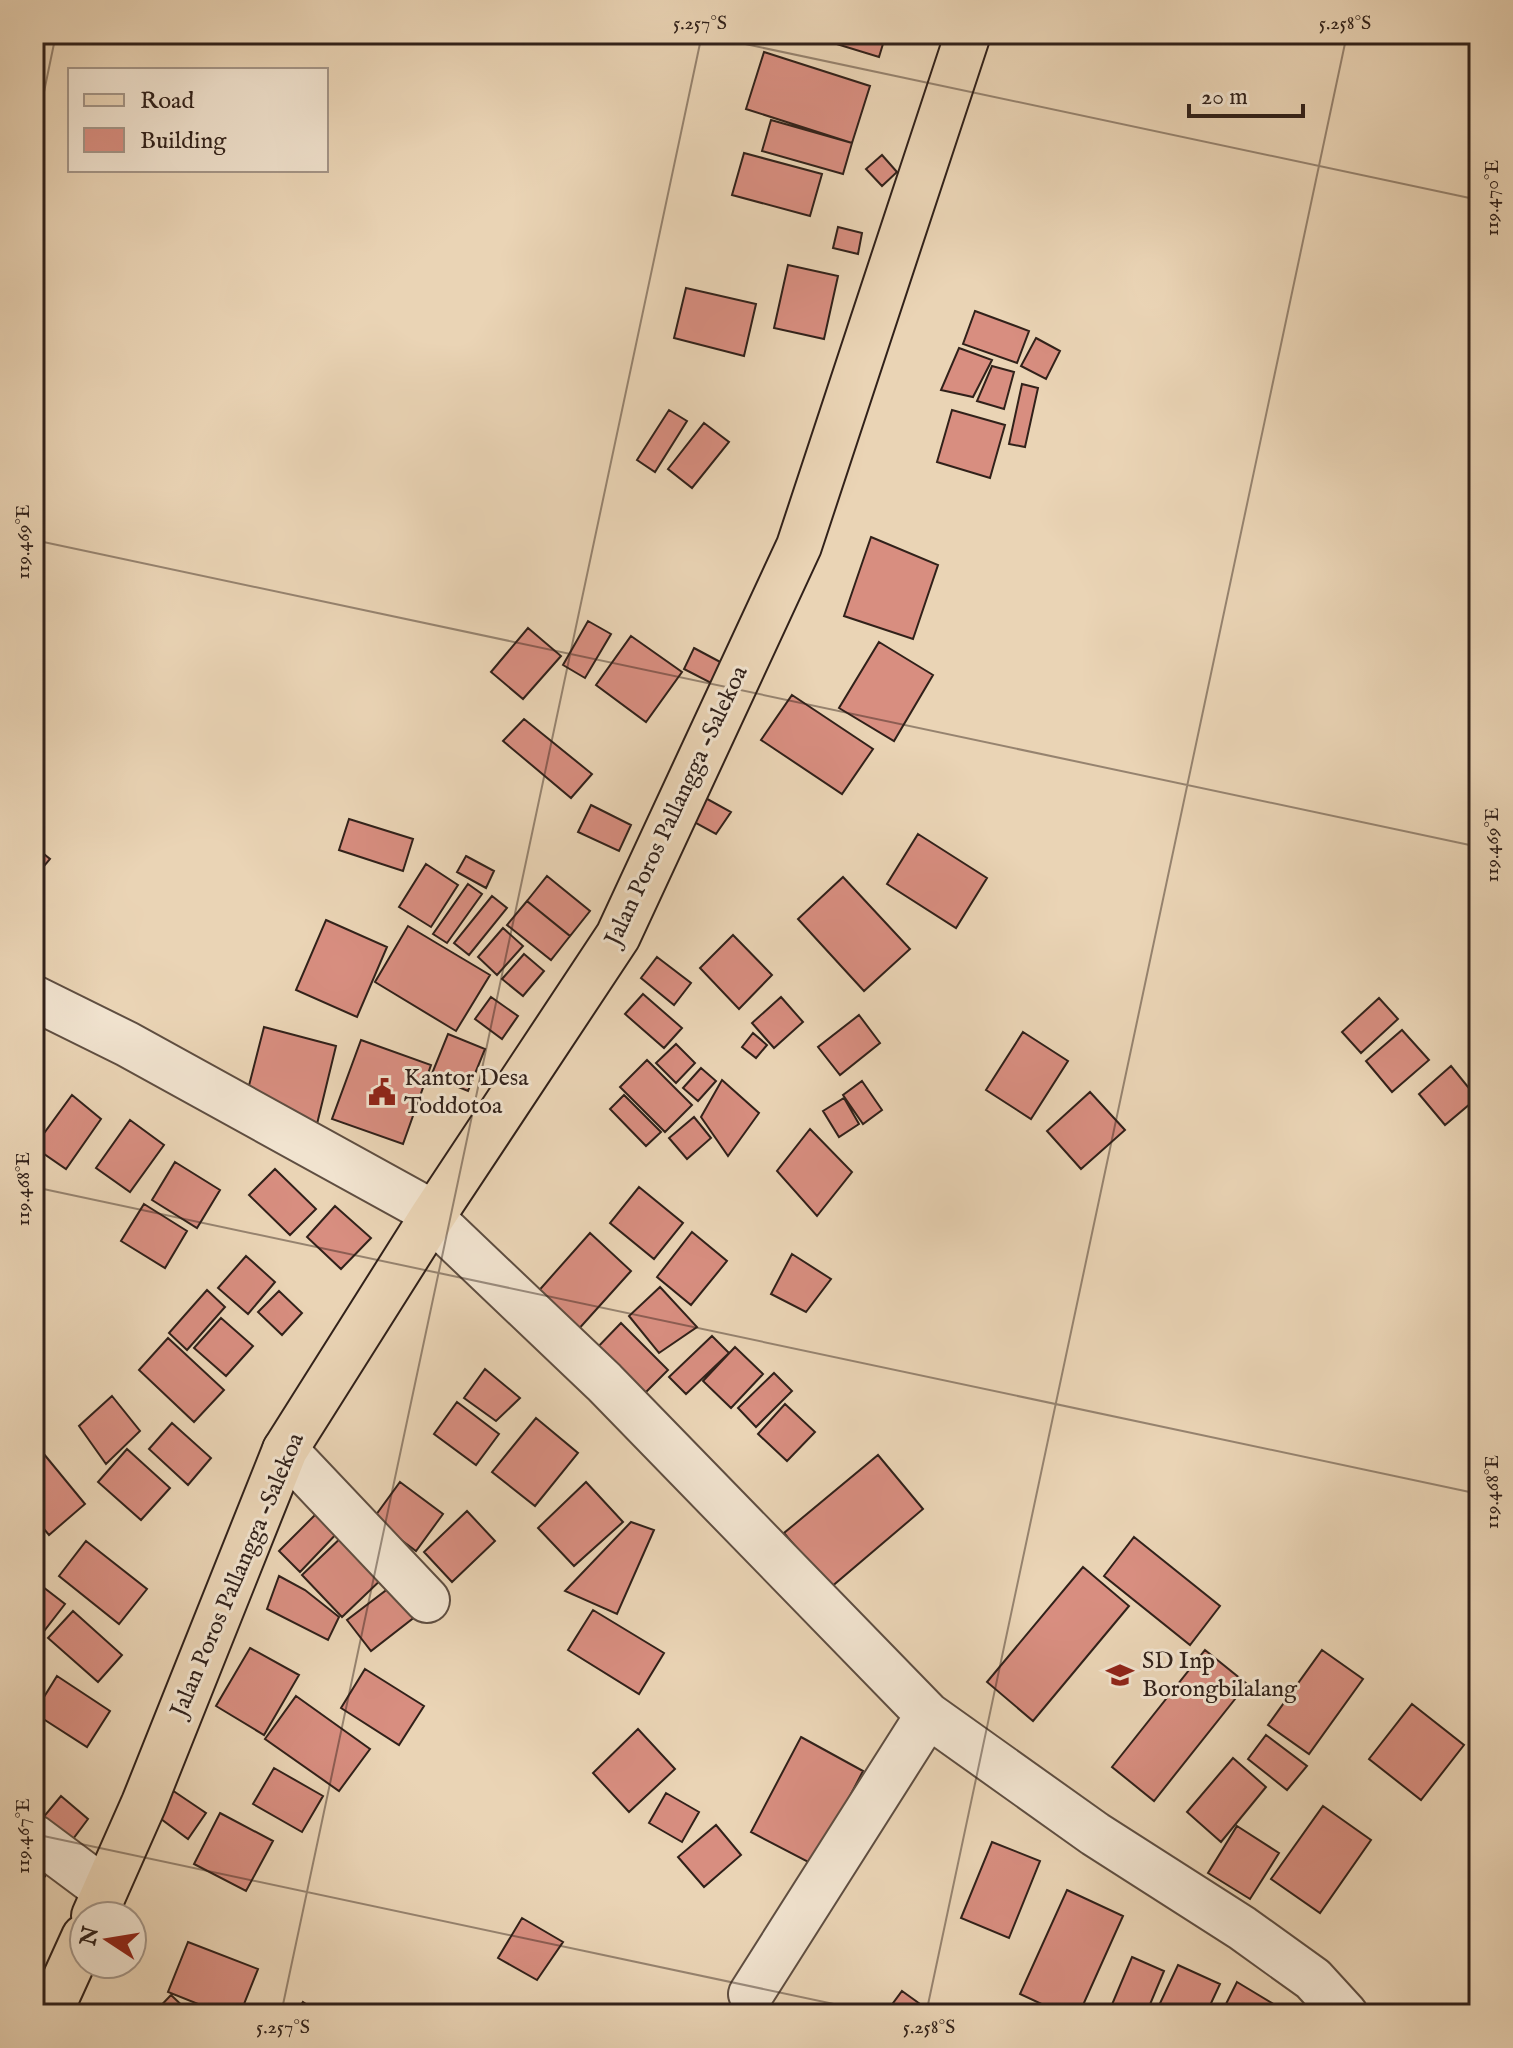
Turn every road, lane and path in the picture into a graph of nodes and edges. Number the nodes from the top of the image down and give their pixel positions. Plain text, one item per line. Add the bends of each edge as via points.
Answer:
1 (968, 34) edge
2 (34, 998) edge
3 (432, 1217) junction
4 (285, 1450) junction
5 (427, 1600) dead end
6 (928, 1715) junction
7 (34, 1837) edge
8 (97, 1900) edge
9 (101, 1900) edge
10 (68, 1972) edge
11 (751, 1994) dead end
12 (49, 2014) edge
13 (1345, 2014) edge

1 - 3 main road, Jalan Poros Pallangga -Salekoa via 799,546 618,936
2 - 3 street via 340,1160
3 - 4 main road, Jalan Poros Pallangga -Salekoa
3 - 6 street via 604,1382
4 - 5 street
4 - 9 main road, Jalan Poros Pallangga -Salekoa
6 - 11 street
6 - 13 street via 1095,1834 1242,1928 1313,1979
7 - 8 street
10 - 12 main road

